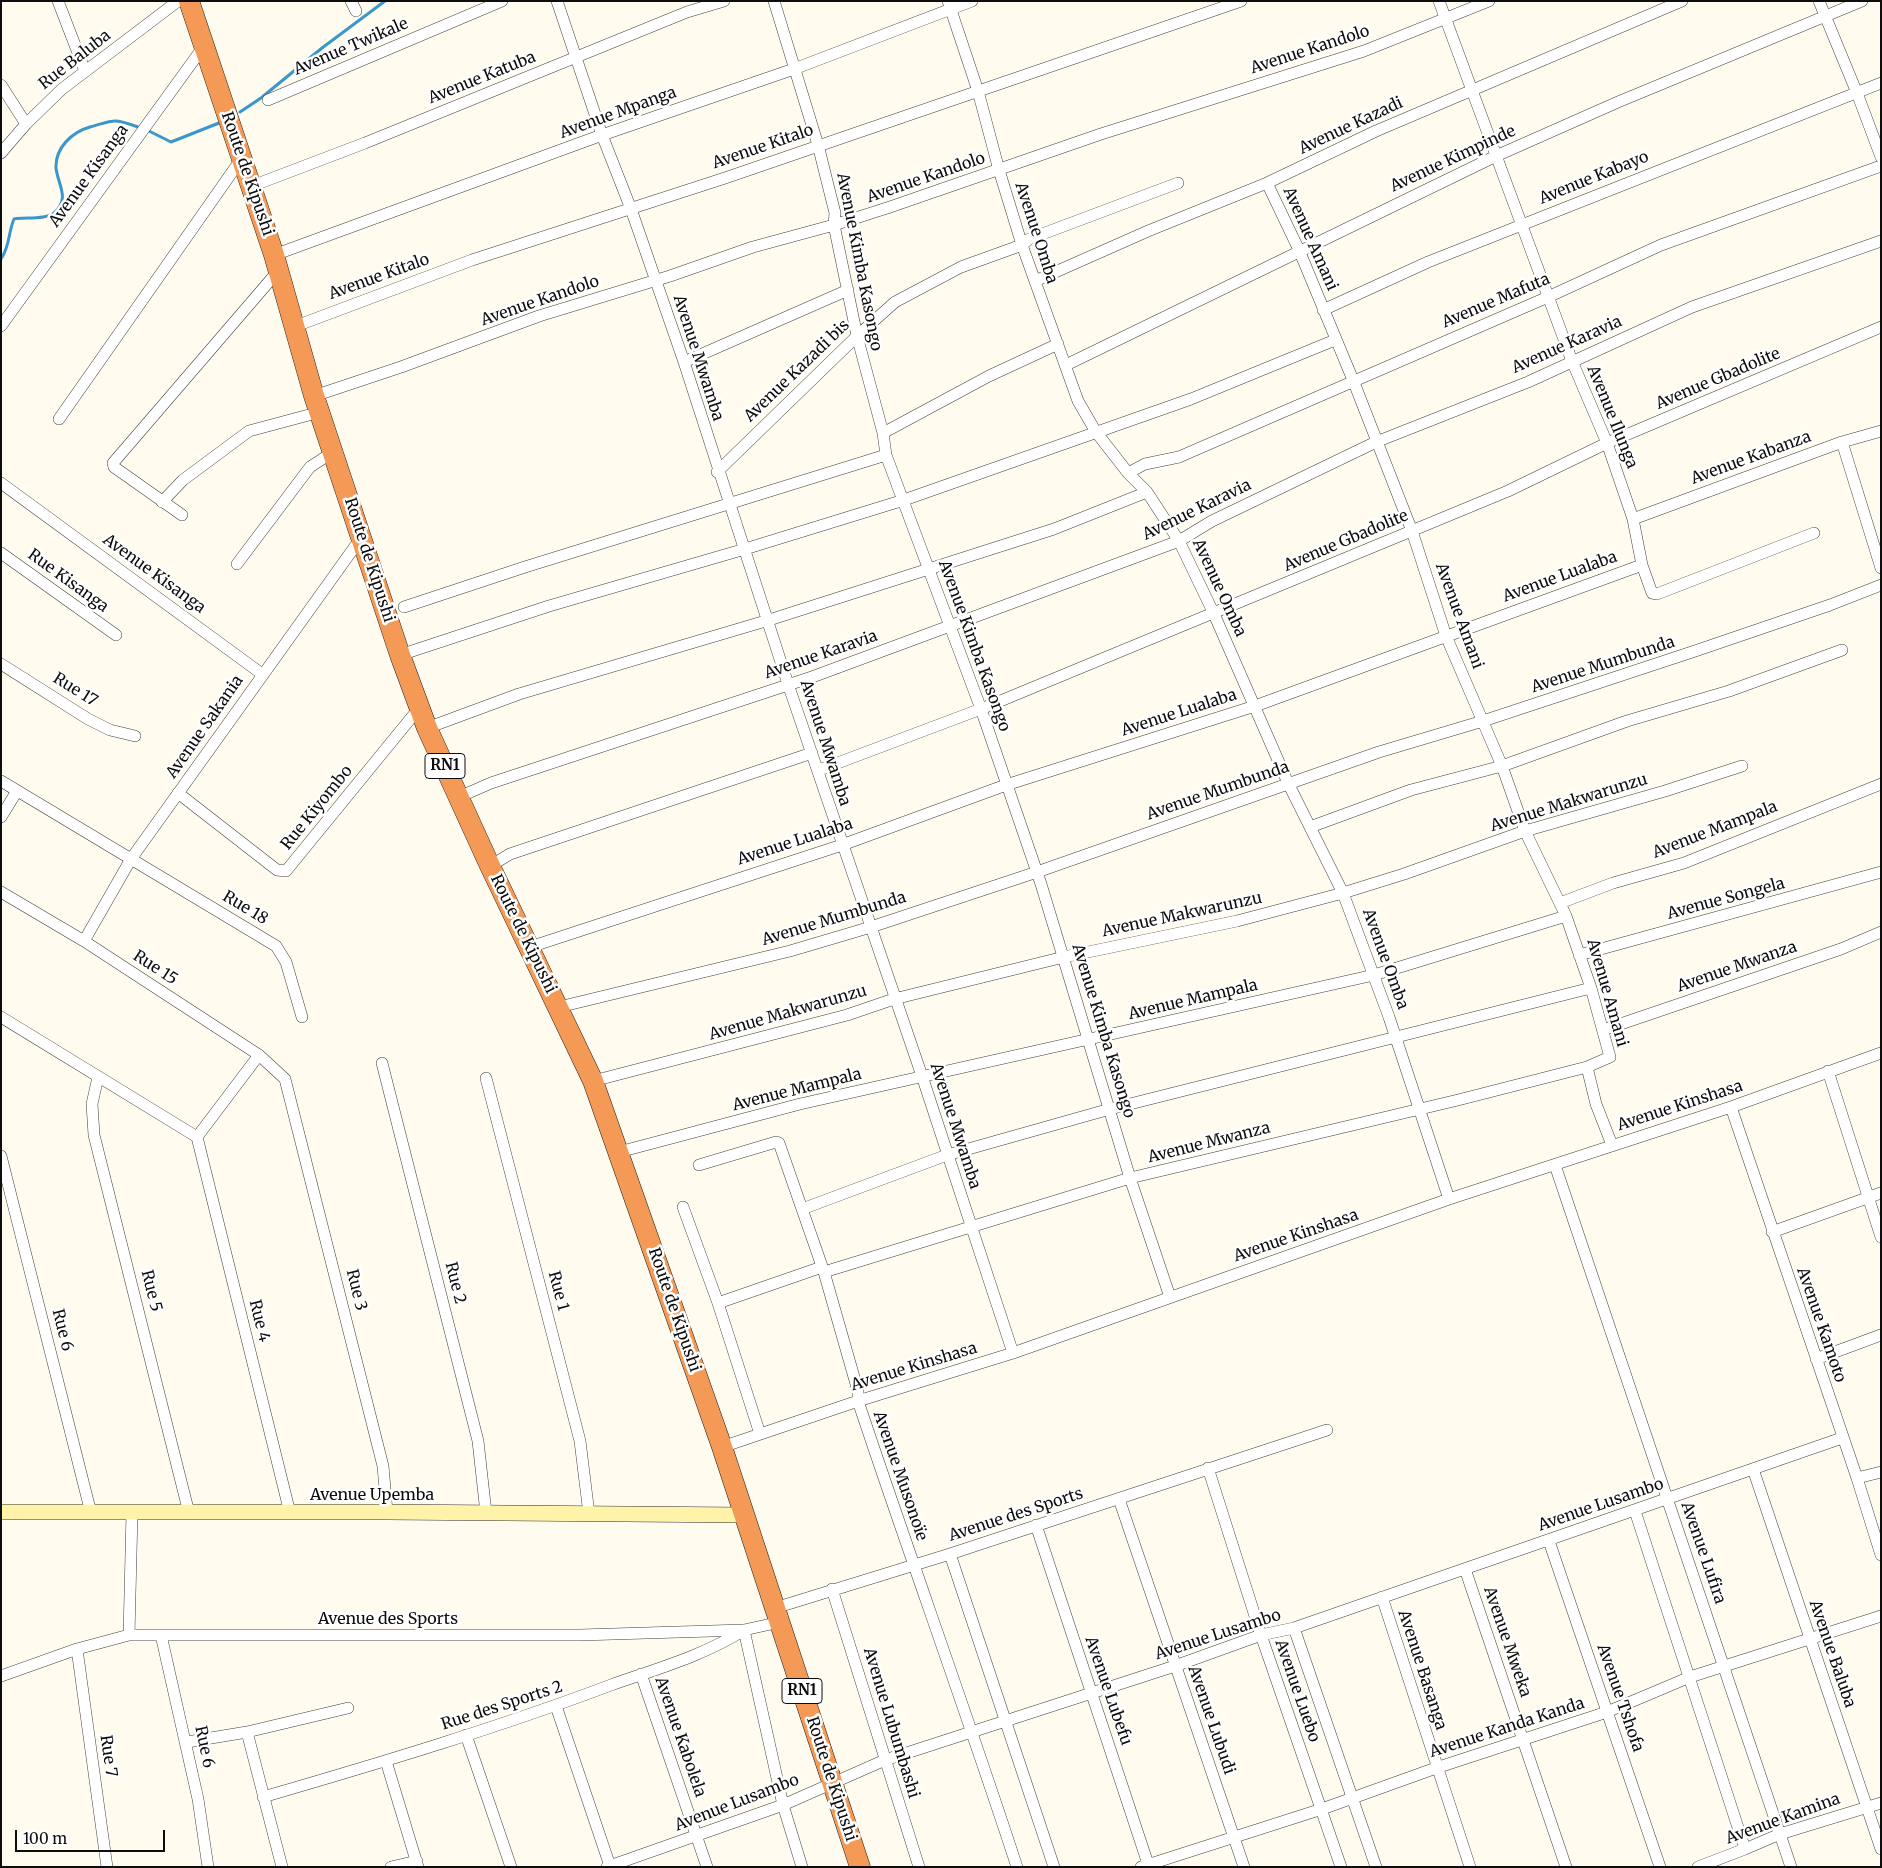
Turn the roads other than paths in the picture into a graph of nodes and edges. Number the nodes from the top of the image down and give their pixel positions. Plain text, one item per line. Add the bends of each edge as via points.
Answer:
1 (58, 1) edge
2 (178, 1) edge
3 (189, 1) edge
4 (502, 1) edge
5 (557, 1) edge
6 (724, 1) edge
7 (774, 1) edge
8 (972, 1) edge
9 (1241, 1) edge
10 (1439, 1) edge
11 (1489, 1) edge
12 (1682, 1) edge
13 (1818, 1) edge
14 (1862, 1) edge
15 (950, 5) edge
16 (1824, 18) junction
17 (1447, 19) junction
18 (204, 46) junction
19 (576, 58) junction
20 (794, 69) junction
21 (85, 71) junction
22 (1881, 82) edge
23 (1, 85) edge
24 (1472, 90) junction
25 (978, 91) junction
26 (1857, 93) junction
27 (268, 100) dead end
28 (26, 124) junction
29 (602, 135) junction
30 (818, 145) junction
31 (1, 153) edge
32 (1496, 156) junction
33 (1881, 157) edge
34 (242, 158) junction
35 (1881, 166) edge
36 (998, 170) junction
37 (1178, 183) dead end
38 (1267, 183) junction
39 (252, 186) junction
40 (631, 209) junction
41 (1520, 225) junction
42 (834, 226) junction
43 (1881, 241) edge
44 (1022, 245) junction
45 (1299, 250) junction
46 (276, 262) junction
47 (654, 281) junction
48 (1034, 281) junction
49 (848, 290) junction
50 (1548, 298) junction
51 (1323, 310) junction
52 (1, 326) edge
53 (296, 326) junction
54 (1881, 327) edge
55 (857, 336) junction
56 (1335, 340) junction
57 (1058, 344) junction
58 (1572, 361) junction
59 (684, 362) junction
60 (1066, 365) junction
61 (1353, 380) junction
62 (317, 404) junction
63 (59, 419) dead end
64 (1881, 430) edge
65 (1096, 432) junction
66 (883, 433) junction
67 (1376, 442) junction
68 (1842, 442) junction
69 (1607, 443) junction
70 (333, 452) junction
71 (886, 455) junction
72 (718, 472) junction
73 (1128, 473) junction
74 (1, 483) edge
75 (1147, 492) junction
76 (904, 500) junction
77 (162, 502) junction
78 (729, 505) junction
79 (182, 515) dead end
80 (1633, 518) junction
81 (1412, 531) junction
82 (1814, 533) dead end
83 (361, 538) junction
84 (1179, 541) junction
85 (745, 549) junction
86 (1, 553) edge
87 (237, 564) dead end
88 (1642, 565) junction
89 (928, 568) junction
90 (1881, 568) edge
91 (1881, 585) edge
92 (404, 607) dead end
93 (1214, 614) junction
94 (768, 620) junction
95 (950, 625) junction
96 (116, 635) dead end
97 (1446, 636) junction
98 (1842, 650) dead end
99 (400, 655) junction
100 (1, 664) edge
101 (262, 674) junction
102 (788, 684) junction
103 (1255, 706) junction
104 (420, 707) junction
105 (981, 709) junction
106 (1483, 721) junction
107 (427, 728) junction
108 (135, 736) dead end
109 (812, 753) junction
110 (1502, 766) junction
111 (1742, 766) dead end
112 (818, 770) junction
113 (1, 781) edge
114 (1288, 783) junction
115 (1881, 784) edge
116 (1006, 785) junction
117 (17, 791) junction
118 (178, 793) junction
119 (458, 797) junction
120 (1, 817) edge
121 (1310, 827) junction
122 (1525, 831) junction
123 (842, 845) junction
124 (131, 860) junction
125 (490, 866) junction
126 (1037, 872) junction
127 (1881, 872) edge
128 (1, 892) edge
129 (1343, 893) junction
130 (1560, 903) junction
131 (1566, 916) junction
132 (871, 927) junction
133 (1881, 932) edge
134 (84, 941) junction
135 (530, 947) junction
136 (1579, 955) junction
137 (1064, 957) junction
138 (1374, 975) junction
139 (1591, 988) junction
140 (894, 999) junction
141 (559, 1007) junction
142 (1, 1017) edge
143 (302, 1017) dead end
144 (1603, 1030) junction
145 (1395, 1037) junction
146 (1090, 1040) junction
147 (1881, 1053) edge
148 (259, 1055) junction
149 (1605, 1061) joint
150 (382, 1063) dead end
151 (1586, 1067) junction
152 (1828, 1071) junction
153 (922, 1076) junction
154 (98, 1077) junction
155 (285, 1078) joint
156 (486, 1078) dead end
157 (593, 1081) junction
158 (1731, 1106) junction
159 (1419, 1108) junction
160 (1110, 1110) junction
161 (197, 1137) junction
162 (1612, 1146) junction
163 (619, 1152) junction
164 (947, 1155) junction
165 (1, 1156) edge
166 (699, 1165) dead end
167 (1556, 1165) junction
168 (1130, 1178) junction
169 (1881, 1194) edge
170 (1867, 1198) junction
171 (1449, 1199) junction
172 (683, 1207) dead end
173 (802, 1209) junction
174 (972, 1226) junction
175 (1772, 1232) junction
176 (1881, 1237) edge
177 (823, 1270) junction
178 (1170, 1297) junction
179 (718, 1302) junction
180 (1881, 1335) edge
181 (1013, 1353) junction
182 (1816, 1359) junction
183 (858, 1401) junction
184 (1327, 1430) dead end
185 (760, 1434) junction
186 (1842, 1438) junction
187 (722, 1447) junction
188 (1208, 1468) junction
189 (1753, 1469) junction
190 (1881, 1472) edge
191 (1857, 1478) junction
192 (1119, 1499) junction
193 (1668, 1499) junction
194 (1635, 1511) junction
195 (1, 1512) edge
196 (387, 1512) junction
197 (91, 1513) junction
198 (132, 1513) junction
199 (189, 1513) junction
200 (290, 1513) junction
201 (486, 1513) junction
202 (590, 1514) junction
203 (744, 1515) junction
204 (1036, 1525) junction
205 (1549, 1540) junction
206 (950, 1554) junction
207 (1881, 1554) edge
208 (913, 1565) junction
209 (1466, 1570) junction
210 (832, 1589) junction
211 (1382, 1597) junction
212 (778, 1615) junction
213 (1881, 1616) edge
214 (1294, 1628) junction
215 (744, 1630) junction
216 (130, 1635) junction
217 (161, 1635) junction
218 (1261, 1635) junction
219 (1811, 1640) junction
220 (77, 1649) junction
221 (1175, 1666) junction
222 (1725, 1668) junction
223 (642, 1674) junction
224 (1, 1676) edge
225 (1690, 1677) junction
226 (1091, 1693) junction
227 (556, 1706) junction
228 (348, 1708) dead end
229 (1607, 1712) junction
230 (1006, 1722) junction
231 (247, 1732) junction
232 (974, 1732) junction
233 (466, 1736) junction
234 (1523, 1741) junction
235 (187, 1742) junction
236 (885, 1760) junction
237 (386, 1761) junction
238 (1436, 1768) junction
239 (832, 1783) junction
240 (264, 1797) junction
241 (1352, 1798) junction
242 (1881, 1804) edge
243 (783, 1805) junction
244 (1867, 1807) junction
245 (1322, 1809) junction
246 (1780, 1834) junction
247 (697, 1836) junction
248 (1234, 1838) junction
249 (1881, 1849) edge
250 (1746, 1850) junction
251 (418, 1864) edge
252 (608, 1866) edge
253 (1146, 1866) edge
254 (107, 1867) edge
255 (208, 1867) edge
256 (282, 1867) edge
257 (391, 1867) edge
258 (511, 1867) edge
259 (708, 1867) edge
260 (802, 1867) edge
261 (860, 1867) edge
262 (918, 1867) edge
263 (1017, 1867) edge
264 (1054, 1867) edge
265 (1244, 1867) edge
266 (1341, 1867) edge
267 (1376, 1867) edge
268 (1470, 1867) edge
269 (1566, 1867) edge
270 (1660, 1867) edge
271 (1698, 1867) edge
272 (1791, 1867) edge

1 - 21 street
2 - 21 street, Rue Baluba
3 - 18 highway, Route de Kipushi / RN1
4 - 27 street, Avenue Twikale
5 - 19 street, Avenue Mwamba
6 - 19 street, Avenue Katuba via 687,12
7 - 20 street, Avenue Kimba Kasongo
8 - 15 street, Avenue Mpanga
9 - 25 street, Avenue Kitalo
10 - 17 street, Avenue Ilunga
11 - 17 street, Avenue Kandolo
12 - 24 street, Avenue Kazadi
13 - 16 street
14 - 16 street, Avenue Kimpinde
15 - 20 street, Avenue Mpanga
15 - 25 street, Avenue Omba
16 - 26 street
16 - 32 street, Avenue Kimpinde
17 - 24 street, Avenue Ilunga
17 - 36 street, Avenue Kandolo via 1364,51
18 - 34 highway, Route de Kipushi / RN1
18 - 52 street, Avenue Kisanga
19 - 29 street, Avenue Mwamba
19 - 39 street, Avenue Katuba
20 - 29 street, Avenue Mpanga
20 - 30 street, Avenue Kimba Kasongo
21 - 28 street, Rue Baluba via 54,95
22 - 26 street, Avenue Kabayo
23 - 28 street
24 - 32 street, Avenue Ilunga
24 - 38 street, Avenue Kazadi
25 - 30 street, Avenue Kitalo
25 - 36 street, Avenue Omba
26 - 33 street
26 - 41 street, Avenue Kabayo
28 - 31 street, Rue Baluba
29 - 40 street, Avenue Mwamba
29 - 46 street, Avenue Mpanga
30 - 40 street, Avenue Kitalo
30 - 42 street, Avenue Kimba Kasongo via 835,214
32 - 41 street, Avenue Ilunga
32 - 45 street, Avenue Kimpinde
34 - 39 highway, Route de Kipushi / RN1
34 - 63 street
35 - 50 street, Avenue Mafuta via 1661,246
36 - 42 street, Avenue Kandolo
36 - 44 street, Avenue Omba
37 - 44 street, Avenue Kazadi bis via 1078,219
38 - 45 street, Avenue Amani
38 - 48 street, Avenue Kazadi
39 - 46 highway, Route de Kipushi / RN1
40 - 47 street, Avenue Mwamba
40 - 53 street, Avenue Kitalo via 472,260
41 - 50 street, Avenue Ilunga
41 - 51 street, Avenue Kabayo
42 - 47 street, Avenue Kandolo via 753,247
42 - 49 street, Avenue Kimba Kasongo
43 - 58 street, Avenue Karavia via 1692,307
44 - 48 street, Avenue Omba
44 - 55 street, Avenue Kazadi bis via 961,267 921,286 895,302
45 - 51 street, Avenue Amani
45 - 60 street, Avenue Kimpinde
46 - 53 highway, Route de Kipushi / RN1
46 - 77 street via 114,461 114,467
47 - 59 street, Avenue Mwamba
47 - 62 street, Avenue Kandolo via 539,316 401,368
48 - 57 street, Avenue Omba
49 - 55 street, Avenue Kimba Kasongo
49 - 59 street
50 - 58 street, Avenue Ilunga
50 - 61 street, Avenue Mafuta
51 - 56 street, Avenue Amani
53 - 62 highway, Route de Kipushi / RN1
54 - 69 street, Avenue Gbadolite
55 - 66 street, Avenue Kimba Kasongo
55 - 72 street, Avenue Kazadi bis
56 - 61 street, Avenue Amani
56 - 65 street via 1216,389
57 - 60 street, Avenue Omba
57 - 66 street
58 - 67 street, Avenue Karavia via 1528,382
58 - 69 street, Avenue Ilunga
59 - 72 street, Avenue Mwamba
60 - 65 street, Avenue Omba via 1078,401
61 - 67 street, Avenue Amani
61 - 73 street, Avenue Mafuta via 1179,457 1144,464
62 - 70 highway, Route de Kipushi / RN1
62 - 77 street, Avenue Kandolo via 248,431 183,480
64 - 68 street, Avenue Kabanza
65 - 73 street, Avenue Omba
65 - 76 street
66 - 71 street, Avenue Kimba Kasongo
67 - 81 street, Avenue Amani
67 - 84 street, Avenue Karavia
68 - 80 street, Avenue Kabanza
68 - 90 street
69 - 80 street, Avenue Ilunga
69 - 81 street, Avenue Gbadolite via 1508,491
70 - 83 highway, Route de Kipushi / RN1
70 - 87 street via 310,467
71 - 76 street, Avenue Kimba Kasongo
71 - 78 street
72 - 78 street, Avenue Mwamba
73 - 75 street, Avenue Omba
74 - 101 street, Avenue Kisanga
75 - 84 street, Avenue Omba
75 - 89 street via 1054,529
76 - 85 street
76 - 89 street, Avenue Kimba Kasongo
77 - 79 street
78 - 85 street, Avenue Mwamba
78 - 92 street
80 - 88 street, Avenue Ilunga
81 - 93 street, Avenue Gbadolite
81 - 97 street, Avenue Amani
82 - 88 street, Avenue Lualaba via 1655,595
83 - 99 highway, Route de Kipushi / RN1
83 - 101 street, Avenue Sakania
84 - 93 street, Avenue Omba
84 - 95 street, Avenue Karavia
85 - 94 street, Avenue Mwamba
85 - 99 street via 549,606
86 - 96 street, Rue Kisanga
88 - 97 street, Avenue Lualaba
89 - 94 street
89 - 95 street, Avenue Kimba Kasongo
91 - 106 street, Avenue Mumbunda
93 - 103 street, Avenue Omba
93 - 105 street, Avenue Gbadolite via 1158,634
94 - 102 street, Avenue Mwamba
94 - 107 street via 519,694
95 - 102 street, Avenue Karavia via 812,678
95 - 105 street, Avenue Kimba Kasongo
97 - 103 street, Avenue Lualaba
97 - 106 street, Avenue Amani
98 - 110 street
99 - 104 highway, Route de Kipushi / RN1
100 - 108 street, Rue 17 via 110,730
101 - 118 street, Avenue Sakania
102 - 109 street, Avenue Mwamba
102 - 119 street, Avenue Karavia via 491,783
103 - 114 street, Avenue Omba
103 - 116 street, Avenue Lualaba
104 - 107 highway, Route de Kipushi / RN1
104 - 118 street, Rue Kiyombo via 286,870 276,870
105 - 112 street, Avenue Gbadolite
105 - 116 street, Avenue Kimba Kasongo
106 - 110 street, Avenue Amani
106 - 114 street, Avenue Mumbunda
107 - 119 highway, Route de Kipushi / RN1
109 - 112 street, Avenue Mwamba
109 - 125 street via 510,854
110 - 121 street via 1410,790
110 - 122 street, Avenue Amani
111 - 122 street, Avenue Makwarunzu
112 - 123 street, Avenue Mwamba
113 - 117 street, Rue 18
114 - 121 street, Avenue Omba
114 - 126 street, Avenue Mumbunda
115 - 130 street, Avenue Mampala via 1684,863 1613,883
116 - 123 street, Avenue Lualaba
116 - 126 street, Avenue Kimba Kasongo
117 - 120 street
117 - 124 street, Rue 18
118 - 124 street, Avenue Sakania
119 - 125 highway, Route de Kipushi / RN1
121 - 129 street, Avenue Omba
122 - 129 street, Avenue Makwarunzu
122 - 130 street, Avenue Amani
123 - 132 street, Avenue Mwamba
123 - 135 street, Avenue Lualaba
124 - 134 street, Avenue Sakania
124 - 143 street, Rue 18 via 276,946 286,962
125 - 135 highway, Route de Kipushi / RN1
126 - 132 street, Avenue Mumbunda
126 - 137 street, Avenue Kimba Kasongo
127 - 136 street, Avenue Songela
128 - 134 street, Rue 15
129 - 137 street, Avenue Makwarunzu via 1237,921
129 - 138 street, Avenue Omba
130 - 131 street, Avenue Amani
131 - 136 street, Avenue Amani
131 - 138 street, Avenue Mampala
132 - 140 street, Avenue Mwamba
132 - 141 street, Avenue Mumbunda via 790,951
133 - 144 street, Avenue Mwanza via 1841,949
134 - 148 street, Rue 15
135 - 141 highway, Route de Kipushi / RN1
136 - 139 street, Avenue Amani
137 - 140 street, Avenue Makwarunzu
137 - 146 street, Avenue Kimba Kasongo
138 - 145 street, Avenue Omba
138 - 146 street, Avenue Mampala
139 - 144 street, Avenue Amani
139 - 145 street
140 - 153 street, Avenue Mwamba
140 - 157 street, Avenue Makwarunzu via 847,1015
141 - 157 highway, Route de Kipushi / RN1
142 - 154 street
144 - 149 street, Avenue Amani via 1610,1056
145 - 159 street, Avenue Omba
145 - 160 street
146 - 153 street, Avenue Mampala
146 - 160 street, Avenue Kimba Kasongo
147 - 152 street, Avenue Kinshasa
148 - 155 street, Rue 15
148 - 161 street
149 - 151 street, Avenue Mwanza
150 - 201 street, Rue 2 via 478,1441
151 - 159 street, Avenue Mwanza
151 - 162 street
152 - 158 street, Avenue Kinshasa
152 - 170 street
153 - 163 street, Avenue Mampala via 800,1104
153 - 164 street, Avenue Mwamba
154 - 161 street
154 - 199 street, Rue 5 via 92,1104 94,1135
155 - 196 street, Rue 3 via 383,1466
156 - 202 street, Rue 1 via 580,1441
157 - 163 highway, Route de Kipushi / RN1
158 - 162 street, Avenue Kinshasa
158 - 175 street, Avenue Kamoto
159 - 168 street, Avenue Mwanza
159 - 171 street, Avenue Omba
160 - 164 street
160 - 168 street, Avenue Kimba Kasongo
161 - 200 street, Rue 4
162 - 167 street, Avenue Kinshasa
163 - 187 highway, Route de Kipushi / RN1
164 - 173 street
164 - 174 street, Avenue Mwamba
165 - 197 street, Rue 6
166 - 173 street, Avenue Musonoïe via 778,1142
167 - 171 street, Avenue Kinshasa
167 - 193 street, Avenue Lufira
168 - 174 street, Avenue Mwanza
168 - 178 street, Avenue Kimba Kasongo
169 - 170 street
170 - 175 street
170 - 176 street
171 - 178 street, Avenue Kinshasa
172 - 179 street
173 - 177 street, Avenue Musonoïe
174 - 177 street, Avenue Mwanza
174 - 181 street, Avenue Mwamba
175 - 182 street, Avenue Kamoto
177 - 179 street, Avenue Mwanza
177 - 183 street, Avenue Musonoïe via 858,1391
178 - 181 street, Avenue Kinshasa
179 - 185 street
180 - 182 street
181 - 183 street, Avenue Kinshasa
182 - 186 street, Avenue Kamoto
183 - 185 street, Avenue Kinshasa
183 - 208 street, Avenue Musonoïe
184 - 188 street, Avenue des Sports
185 - 187 street, Avenue Kinshasa
186 - 189 street, Avenue Lusambo
186 - 191 street, Avenue Kamoto
187 - 203 highway, Route de Kipushi / RN1
188 - 192 street, Avenue des Sports
188 - 218 street, Avenue Luebo
189 - 193 street, Avenue Lusambo
189 - 219 street, Avenue Baluba
190 - 191 street
191 - 207 street, Avenue Kamoto
192 - 204 street, Avenue des Sports
192 - 221 street, Avenue Lubudi
193 - 194 street, Avenue Lusambo
193 - 222 street, Avenue Lufira
194 - 205 street, Avenue Lusambo
194 - 225 street
195 - 197 street, Avenue Upemba
196 - 200 street, Avenue Upemba
196 - 201 street, Avenue Upemba
197 - 198 street, Avenue Upemba
198 - 199 street, Avenue Upemba
198 - 216 street
199 - 200 street, Avenue Upemba
201 - 202 street, Avenue Upemba
202 - 203 street, Avenue Upemba
203 - 212 highway, Route de Kipushi / RN1
204 - 206 street, Avenue des Sports
204 - 226 street, Avenue Lubefu
205 - 209 street, Avenue Lusambo
205 - 229 street, Avenue Tshofa
206 - 208 street, Avenue des Sports
206 - 230 street
208 - 210 street, Avenue des Sports
208 - 232 street, Avenue Musonoïe
209 - 211 street, Avenue Lusambo
209 - 234 street, Avenue Mweka
210 - 212 street, Avenue des Sports
210 - 236 street, Avenue Lubumbashi
211 - 214 street, Avenue Lusambo
211 - 238 street, Avenue Basanga
212 - 215 street, Avenue des Sports
212 - 239 highway, Route de Kipushi / RN1
213 - 219 street, Avenue Kanda Kanda
214 - 218 street, Avenue Lusambo
214 - 241 street, Avenue Luebo
215 - 217 street, Avenue des Sports via 580,1635
215 - 223 street, Rue des Sports 2 via 719,1646
215 - 243 street
216 - 217 street, Avenue des Sports
216 - 220 street, Avenue des Sports
217 - 235 street, Rue 6
218 - 221 street, Avenue Lusambo
218 - 245 street, Avenue Luebo
219 - 222 street, Avenue Kanda Kanda
219 - 244 street, Avenue Baluba
220 - 224 street, Avenue des Sports
220 - 254 street, Rue 7
221 - 226 street, Avenue Lusambo
221 - 248 street, Avenue Lubudi
222 - 225 street, Avenue Kanda Kanda
222 - 246 street, Avenue Lufira
223 - 227 street, Rue des Sports 2
223 - 247 street, Avenue Kabolela
225 - 229 street, Avenue Kanda Kanda
225 - 250 street
226 - 230 street, Avenue Lusambo
226 - 253 street, Avenue Lubefu
227 - 233 street, Rue des Sports 2
227 - 252 street
228 - 231 street
229 - 234 street, Avenue Kanda Kanda
229 - 270 street, Avenue Tshofa
230 - 232 street, Avenue Lusambo
230 - 264 street
231 - 235 street
231 - 240 street
232 - 236 street, Avenue Lusambo
232 - 263 street, Avenue Musonoïe
233 - 237 street, Rue des Sports 2
233 - 258 street
234 - 238 street, Avenue Kanda Kanda
234 - 269 street, Avenue Mweka
235 - 255 street, Rue 6
236 - 239 street, Avenue Lusambo
236 - 262 street, Avenue Lubumbashi
237 - 240 street, Rue des Sports 2
237 - 251 street
238 - 241 street, Avenue Kanda Kanda
238 - 268 street, Avenue Basanga
239 - 243 street, Avenue Lusambo
239 - 261 highway, Route de Kipushi / RN1
240 - 256 street
241 - 245 street, Avenue Kanda Kanda
241 - 267 street, Avenue Luebo
242 - 244 street, Avenue Kamina
243 - 247 street, Avenue Lusambo
243 - 260 street
244 - 246 street, Avenue Kamina
244 - 249 street, Avenue Baluba
245 - 248 street, Avenue Kanda Kanda
245 - 266 street, Avenue Luebo
246 - 250 street, Avenue Kamina
246 - 272 street, Avenue Lufira
247 - 252 street, Avenue Lusambo
247 - 259 street, Avenue Kabolela
248 - 253 street, Avenue Kanda Kanda
248 - 265 street, Avenue Lubudi
250 - 271 street, Avenue Kamina
251 - 257 street

